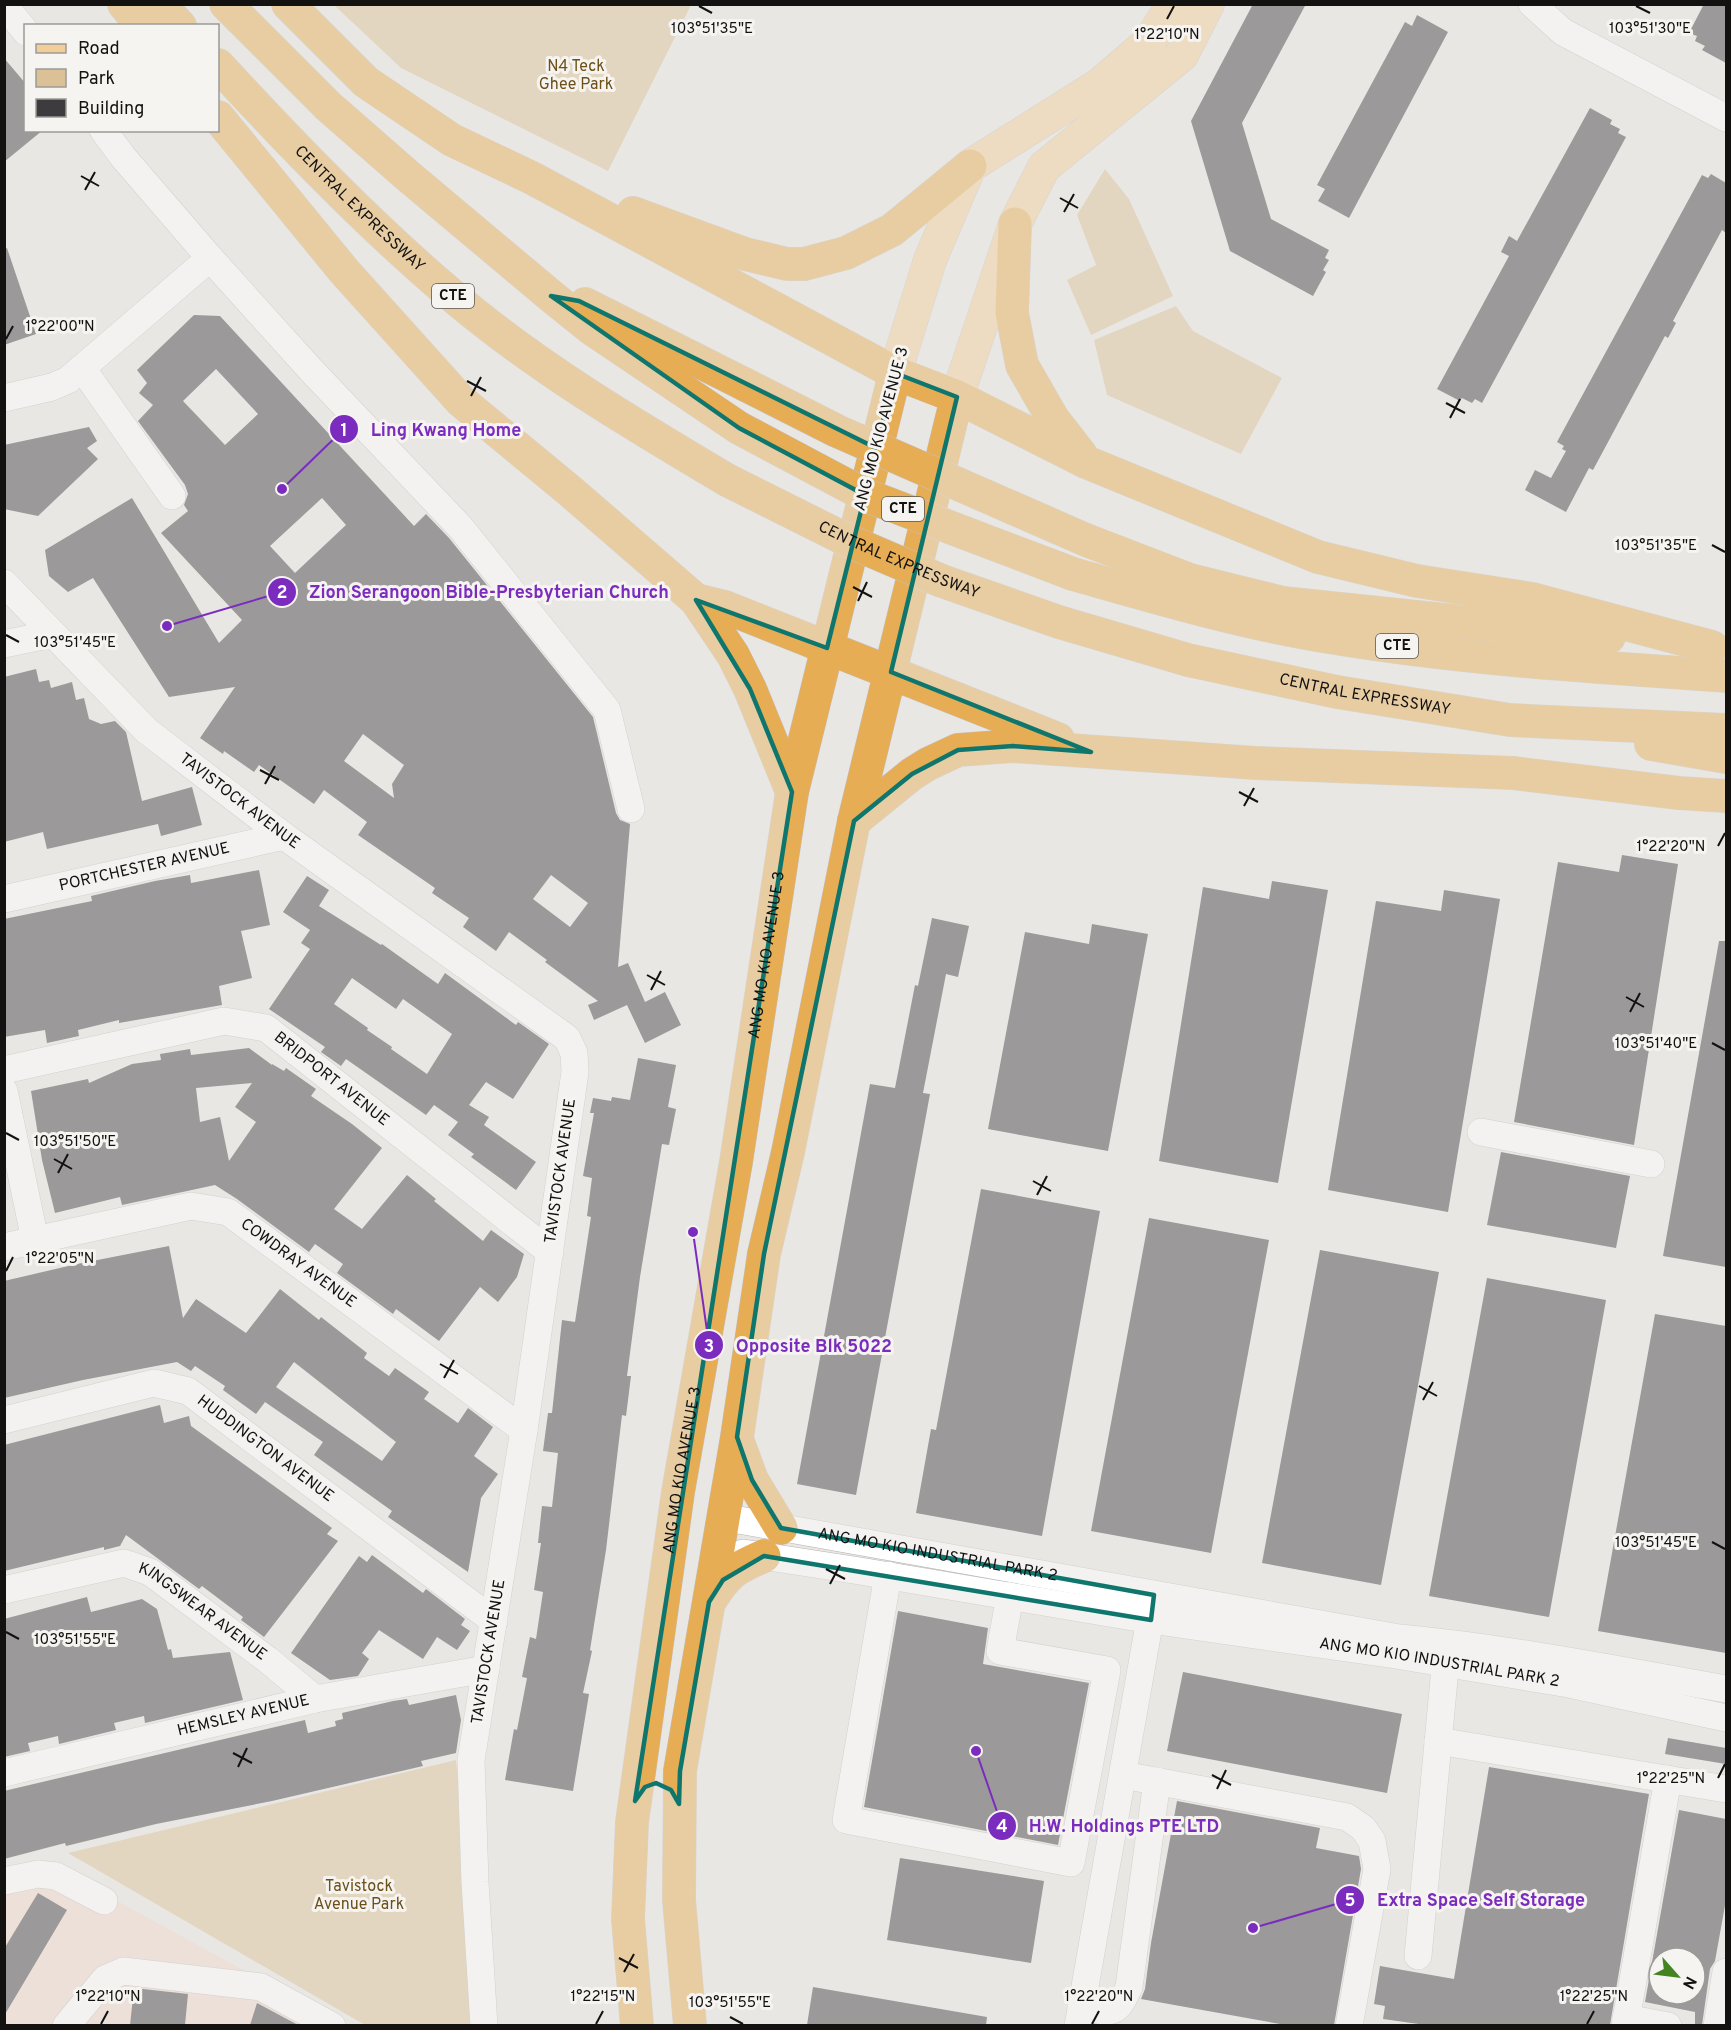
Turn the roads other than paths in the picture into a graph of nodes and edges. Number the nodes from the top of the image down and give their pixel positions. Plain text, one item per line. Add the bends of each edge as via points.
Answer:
1 (4, 4) edge
2 (124, 4) edge
3 (159, 4) edge
4 (226, 4) edge
5 (288, 4) edge
6 (1173, 4) edge
7 (1208, 4) edge
8 (1532, 4) edge
9 (140, 24) edge
10 (178, 24) edge
11 (24, 29) edge
12 (219, 66) edge
13 (219, 118) edge
14 (1726, 118) edge
15 (104, 132) edge
16 (970, 166) junction
17 (532, 178) junction
18 (1015, 224) junction
19 (210, 258) junction
20 (551, 296) junction
21 (82, 368) junction
22 (895, 373) junction
23 (957, 397) junction
24 (4, 398) edge
25 (1086, 462) junction
26 (172, 496) dead end
27 (4, 583) edge
28 (696, 600) junction
29 (52, 634) junction
30 (4, 645) edge
31 (827, 648) junction
32 (1719, 648) edge
33 (891, 672) junction
34 (1726, 676) edge
35 (1510, 720) junction
36 (1726, 730) edge
37 (1090, 752) junction
38 (1726, 757) edge
39 (792, 792) junction
40 (1726, 796) edge
41 (631, 809) dead end
42 (854, 821) junction
43 (284, 836) junction
44 (4, 899) edge
45 (4, 1070) edge
46 (4, 1091) edge
47 (1481, 1132) dead end
48 (1651, 1164) dead end
49 (35, 1240) junction
50 (4, 1247) edge
51 (550, 1252) junction
52 (4, 1420) edge
53 (524, 1430) junction
54 (737, 1437) junction
55 (722, 1517) junction
56 (781, 1528) junction
57 (718, 1549) junction
58 (764, 1556) junction
59 (888, 1575) junction
60 (4, 1590) edge
61 (1010, 1596) junction
62 (709, 1602) junction
63 (1152, 1607) junction
64 (494, 1621) junction
65 (1446, 1654) junction
66 (486, 1670) junction
67 (1561, 1671) junction
68 (1726, 1689) edge
69 (315, 1699) junction
70 (1726, 1718) edge
71 (1438, 1741) junction
72 (4, 1773) edge
73 (1123, 1774) junction
74 (1668, 1779) junction
75 (1158, 1781) junction
76 (1726, 1789) edge
77 (635, 1801) junction
78 (679, 1804) junction
79 (4, 1881) edge
80 (104, 1901) dead end
81 (1418, 1956) dead end
82 (1726, 1972) edge
83 (1084, 2020) edge
84 (1626, 2022) edge
85 (66, 2025) edge
86 (332, 2025) edge
87 (484, 2025) edge
88 (637, 2025) edge
89 (690, 2025) edge
90 (1350, 2025) edge
91 (1668, 2025) edge
92 (1717, 2025) edge

1 - 11 street
2 - 9 highway
3 - 10 highway
4 - 20 highway, CTE via 328,106
5 - 17 highway via 366,82 452,140
6 - 16 main road via 1149,42 1099,85
7 - 18 main road via 1182,55 1044,167
8 - 14 street via 1563,32
12 - 35 highway, CENTRAL EXPRESSWAY / CTE, bridge via 364,215 449,293 537,361 728,480 851,542 942,581 1059,622 1188,660 1337,692
13 - 28 highway via 344,272 462,401
15 - 19 street
16 - 17 highway via 884,234 846,254 804,264 745,254
16 - 22 main road, ANG MO KIO AVENUE 3 via 930,260
17 - 22 highway
18 - 23 main road
18 - 25 highway via 1012,313 1022,365 1053,420
19 - 21 street
19 - 41 street via 460,528 607,710
20 - 32 highway, bridge via 579,301 837,431 1086,540 1190,580 1283,603
20 - 34 highway, CTE, bridge via 592,329 739,428 866,495 1073,574 1203,611 1328,637 1520,662
21 - 24 street via 52,387
21 - 26 street
22 - 23 highway
22 - 31 highway, ANG MO KIO AVENUE 3
23 - 25 highway
23 - 33 highway
25 - 32 highway via 1318,557 1417,581 1532,599
27 - 29 street, TAVISTOCK AVENUE
28 - 31 highway via 724,607
28 - 39 highway via 733,655 750,689
29 - 30 street
29 - 43 street, TAVISTOCK AVENUE via 147,731
31 - 33 highway
31 - 39 highway, ANG MO KIO AVENUE 3
33 - 37 highway
33 - 42 highway
35 - 36 highway, CENTRAL EXPRESSWAY / CTE
35 - 38 highway
37 - 40 highway via 1514,773
37 - 42 highway via 1013,746 958,750 912,774
39 - 77 highway, ANG MO KIO AVENUE 3 via 736,1162 678,1492
42 - 54 highway via 764,1254
43 - 44 street, PORTCHESTER AVENUE
43 - 51 street, TAVISTOCK AVENUE via 567,1038 574,1053 575,1072
45 - 51 street, BRIDPORT AVENUE via 224,1021 266,1028
46 - 49 street
47 - 48 street
49 - 50 street, COWDRAY AVENUE
49 - 53 street, COWDRAY AVENUE via 191,1206 228,1212
51 - 53 street, TAVISTOCK AVENUE
52 - 64 street, HUDDINGTON AVENUE via 154,1383 188,1391
53 - 64 street, TAVISTOCK AVENUE
54 - 55 highway
54 - 56 highway via 752,1480
55 - 56 street, ANG MO KIO INDUSTRIAL PARK 2
55 - 57 highway
56 - 63 street, ANG MO KIO INDUSTRIAL PARK 2
57 - 58 street, ANG MO KIO INDUSTRIAL PARK 2
57 - 62 highway
58 - 59 street, ANG MO KIO INDUSTRIAL PARK 2
58 - 62 highway via 723,1580
59 - 61 street, ANG MO KIO INDUSTRIAL PARK 2
59 - 61 street via 846,1820 1071,1863 1107,1670 1000,1651
60 - 69 street, KINGSWEAR AVENUE via 124,1563 150,1572
61 - 63 street, ANG MO KIO INDUSTRIAL PARK 2
62 - 78 highway via 680,1771
63 - 65 street, ANG MO KIO INDUSTRIAL PARK 2
63 - 73 street
64 - 66 street, TAVISTOCK AVENUE
65 - 67 street, ANG MO KIO INDUSTRIAL PARK 2
65 - 71 street
66 - 69 street, HEMSLEY AVENUE
66 - 87 street, TAVISTOCK AVENUE via 471,1760
67 - 68 street, ANG MO KIO INDUSTRIAL PARK 2
67 - 70 street, ANG MO KIO INDUSTRIAL PARK 2
69 - 72 street, HEMSLEY AVENUE
71 - 74 street
71 - 81 street
73 - 75 street
73 - 83 street
74 - 76 street
74 - 84 street
75 - 83 street via 1128,1987 1115,2010
75 - 90 street via 1347,1817 1363,1828 1372,1841 1377,1869
77 - 78 highway via 645,1787 656,1783 670,1790
77 - 88 highway, ANG MO KIO AVENUE 3 via 628,1919
78 - 89 highway via 679,1900
79 - 80 street via 38,1874 56,1876
82 - 92 street
84 - 91 street
85 - 86 street via 105,1979 123,1971 261,1987

